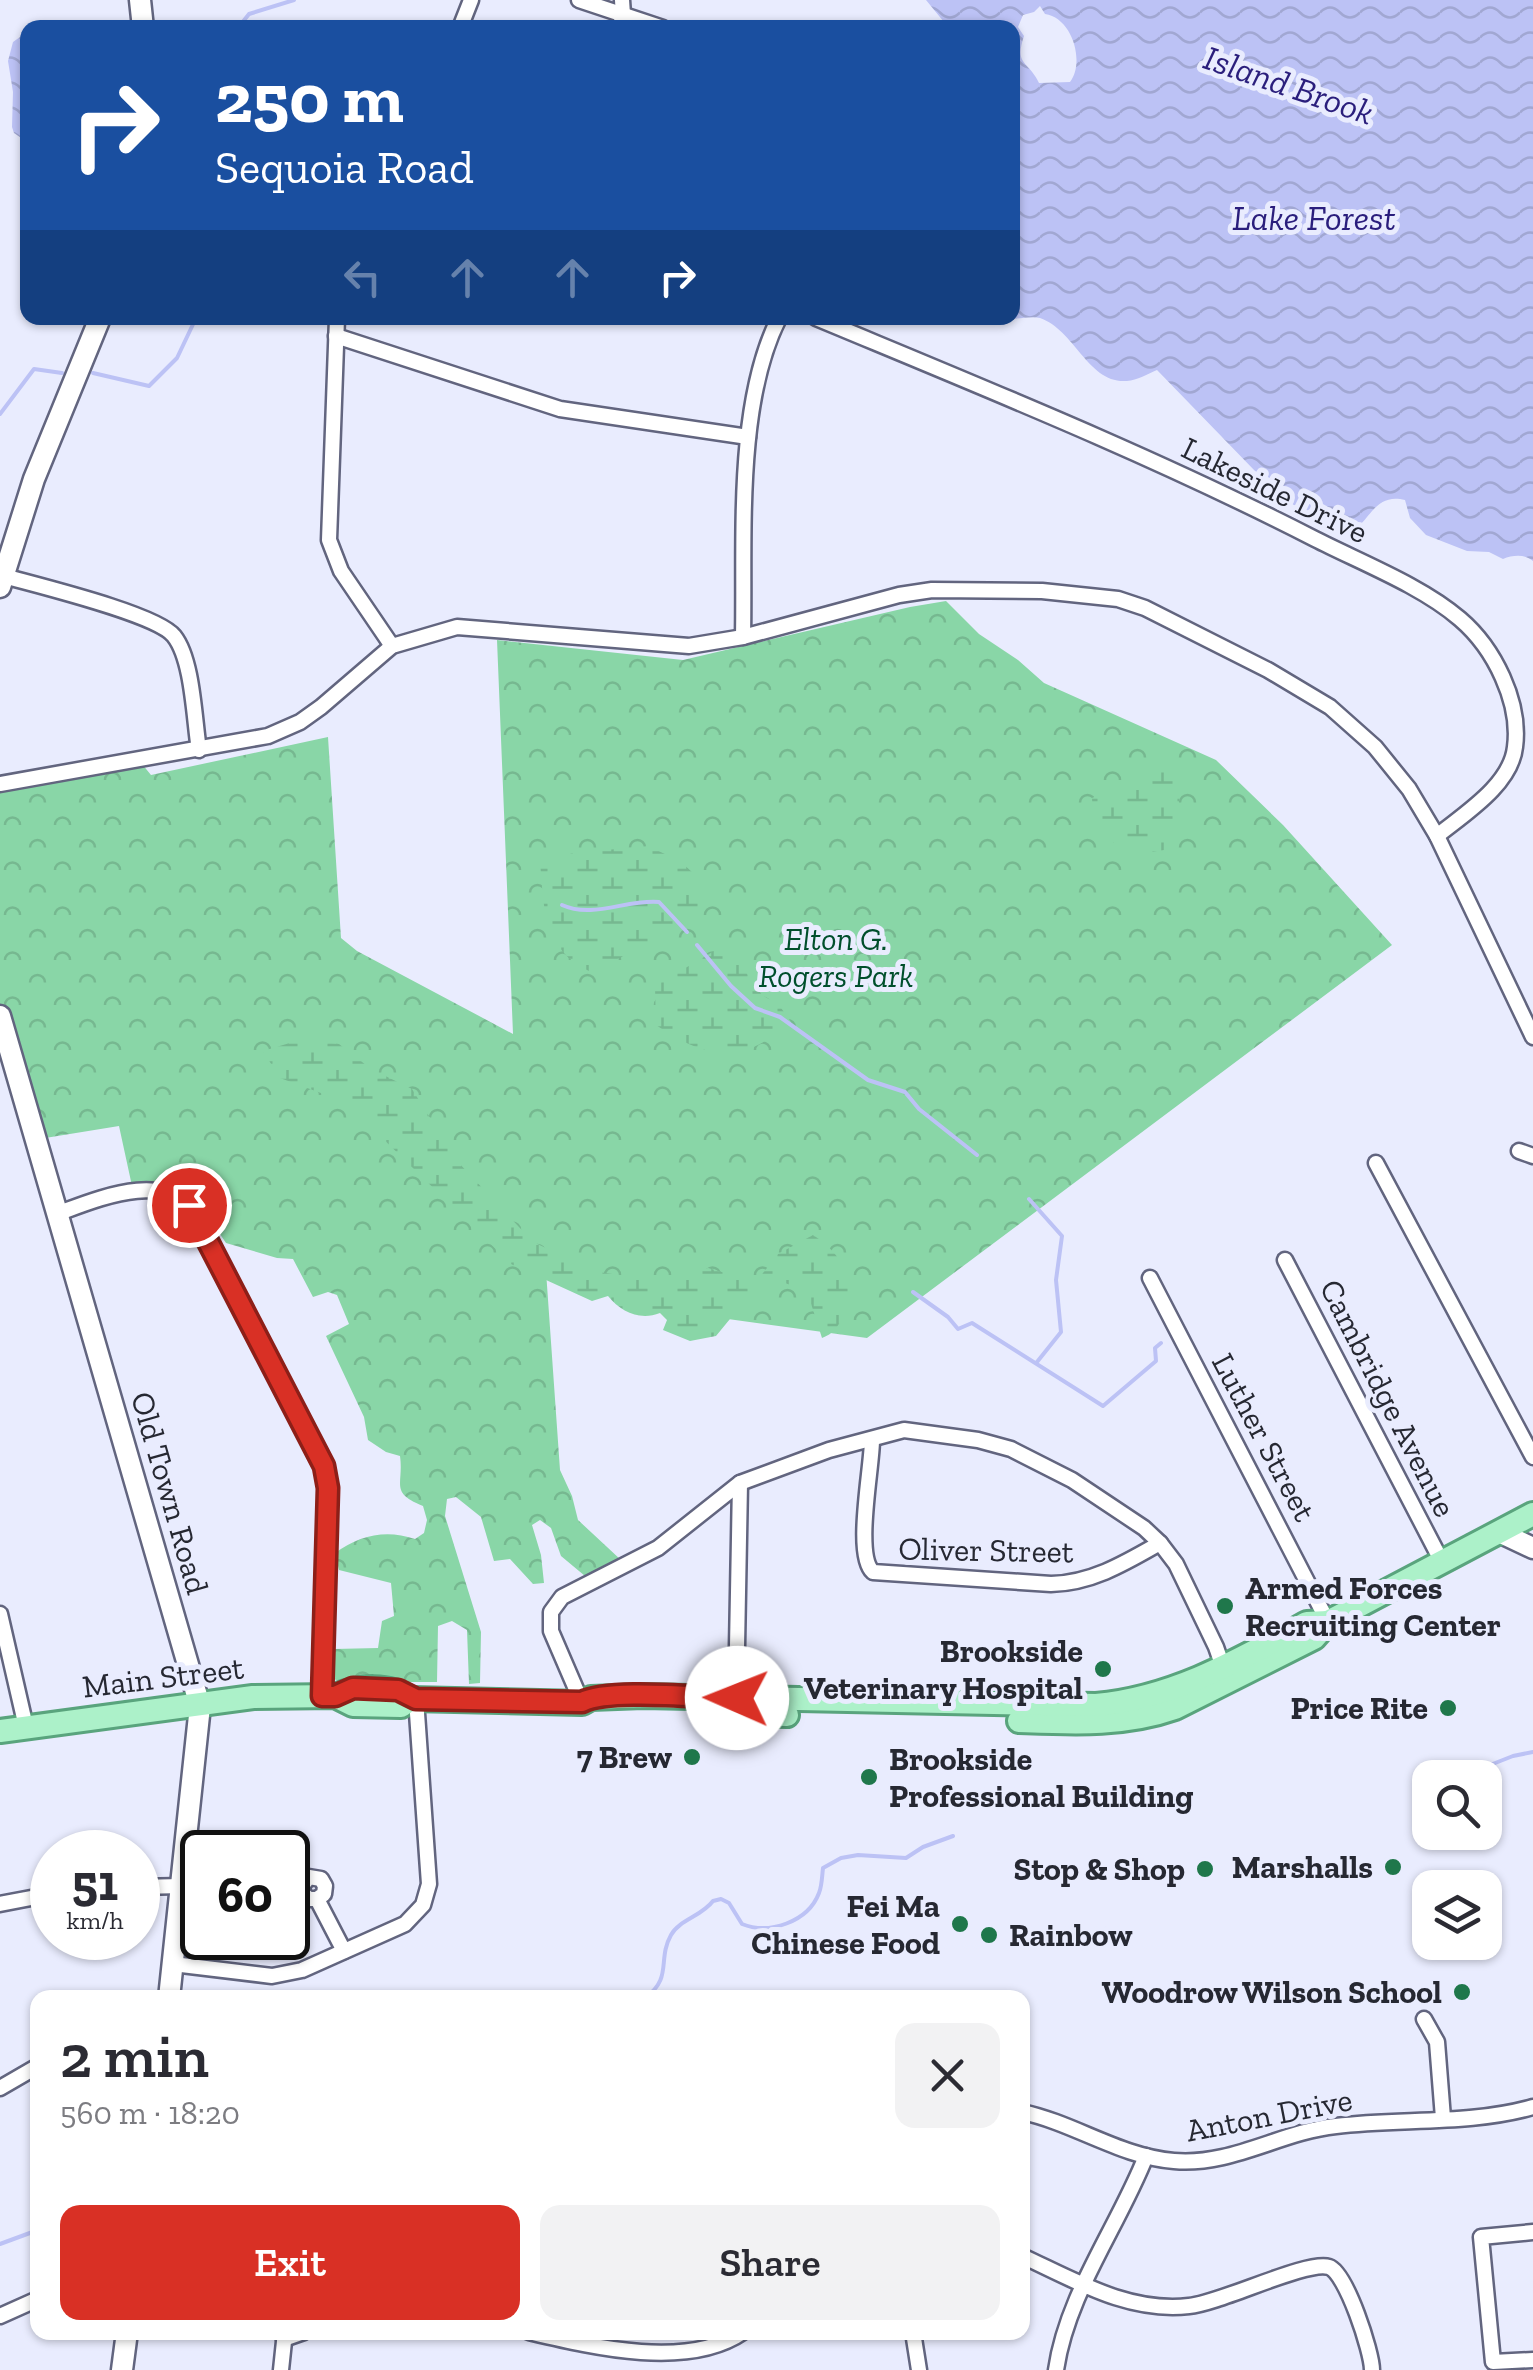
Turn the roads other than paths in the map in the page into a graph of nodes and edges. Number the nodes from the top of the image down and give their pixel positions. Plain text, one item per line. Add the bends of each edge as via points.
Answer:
1 (579, 0) edge
2 (621, 14) edge
3 (97, 325) edge
4 (336, 325) edge
5 (776, 325) edge
6 (833, 325) edge
7 (336, 336) junction
8 (748, 437) junction
9 (2, 582) edge
10 (743, 637) junction
11 (392, 646) junction
12 (199, 750) junction
13 (0, 784) edge
14 (1437, 836) junction
15 (0, 1016) edge
16 (1533, 1036) edge
17 (1376, 1163) dead end
18 (58, 1213) junction
19 (1285, 1260) dead end
20 (1150, 1278) dead end
21 (872, 1440) junction
22 (1533, 1457) edge
23 (740, 1483) junction
24 (1533, 1514) edge
25 (1499, 1532) junction
26 (1160, 1542) junction
27 (1533, 1548) edge
28 (1442, 1562) junction
29 (0, 1614) edge
30 (1328, 1622) junction
31 (1226, 1676) junction
32 (328, 1696) junction
33 (414, 1699) junction
34 (582, 1702) junction
35 (200, 1706) junction
36 (736, 1706) junction
37 (26, 1727) junction
38 (0, 1730) edge
39 (188, 1830) edge
40 (30, 1898) edge
41 (317, 1900) dead end
42 (180, 1902) edge
43 (0, 1904) edge
44 (344, 1951) junction
45 (172, 1964) junction
46 (170, 1990) edge
47 (1424, 2019) dead end
48 (30, 2071) edge
49 (0, 2088) edge
50 (1533, 2107) edge
51 (1030, 2115) edge
52 (1443, 2118) junction
53 (1146, 2156) junction
54 (1533, 2232) edge
55 (1030, 2260) edge
56 (1084, 2286) junction
57 (30, 2303) edge
58 (0, 2316) edge
59 (126, 2340) edge
60 (285, 2340) edge
61 (564, 2340) edge
62 (730, 2340) edge
63 (915, 2340) edge
64 (1533, 2360) edge
65 (122, 2370) edge
66 (281, 2370) edge
67 (919, 2370) edge
68 (1056, 2370) edge
69 (1372, 2370) edge

1 - 2 street
3 - 9 main road via 34,479
4 - 7 street
5 - 8 street via 752,395
6 - 14 street, Lakeside Drive via 1194,478 1412,588 1463,621 1490,653 1505,686 1516,744 1502,776
7 - 8 street via 542,404
7 - 11 street via 329,540 341,572
8 - 10 street
9 - 12 street via 168,630 182,651
10 - 11 street via 672,646 456,627
10 - 14 street via 932,590 1118,599 1330,707 1388,763
11 - 12 street via 300,722
12 - 13 street
14 - 16 street
15 - 18 main road, Old Town Road
17 - 22 street
18 - 32 street via 155,1190 180,1196 196,1216 324,1466
18 - 35 main road, Old Town Road
19 - 28 street, Cambridge Avenue
20 - 30 street, Luther Street
21 - 23 street
21 - 26 street via 919,1430 1011,1449 1072,1480
21 - 26 street, Oliver Street via 864,1545 869,1570 1063,1584 1089,1579
23 - 34 street via 658,1548 555,1604 551,1630
23 - 36 street
24 - 25 main road, Main Street
25 - 27 main road
25 - 28 main road, Main Street
26 - 31 street
28 - 30 main road, Main Street
29 - 37 street
30 - 31 main road, Main Street via 1306,1624
31 - 36 main road, Main Street via 1098,1714
32 - 33 main road, Main Street via 353,1705 400,1706
32 - 35 main road, Main Street
33 - 34 main road, Main Street
33 - 44 street via 427,1895 405,1924
34 - 36 main road, Main Street
35 - 37 main road, Main Street
35 - 39 main road, Old Town Road
37 - 38 main road, Main Street
40 - 43 street
41 - 44 street
42 - 45 main road, Old Town Road
44 - 45 street via 282,1975
45 - 46 main road, Old Town Road
47 - 52 street via 1436,2042
48 - 49 street
50 - 52 street, Anton Drive
51 - 53 street, Anton Drive
52 - 53 street, Anton Drive via 1333,2126 1216,2160
53 - 56 street
54 - 64 street via 1481,2236 1494,2362
55 - 56 street
56 - 68 street
56 - 69 street via 1139,2304 1192,2306 1330,2267 1342,2278
57 - 58 street
59 - 65 main road
60 - 66 street
61 - 62 street via 670,2360 704,2356
63 - 67 street

